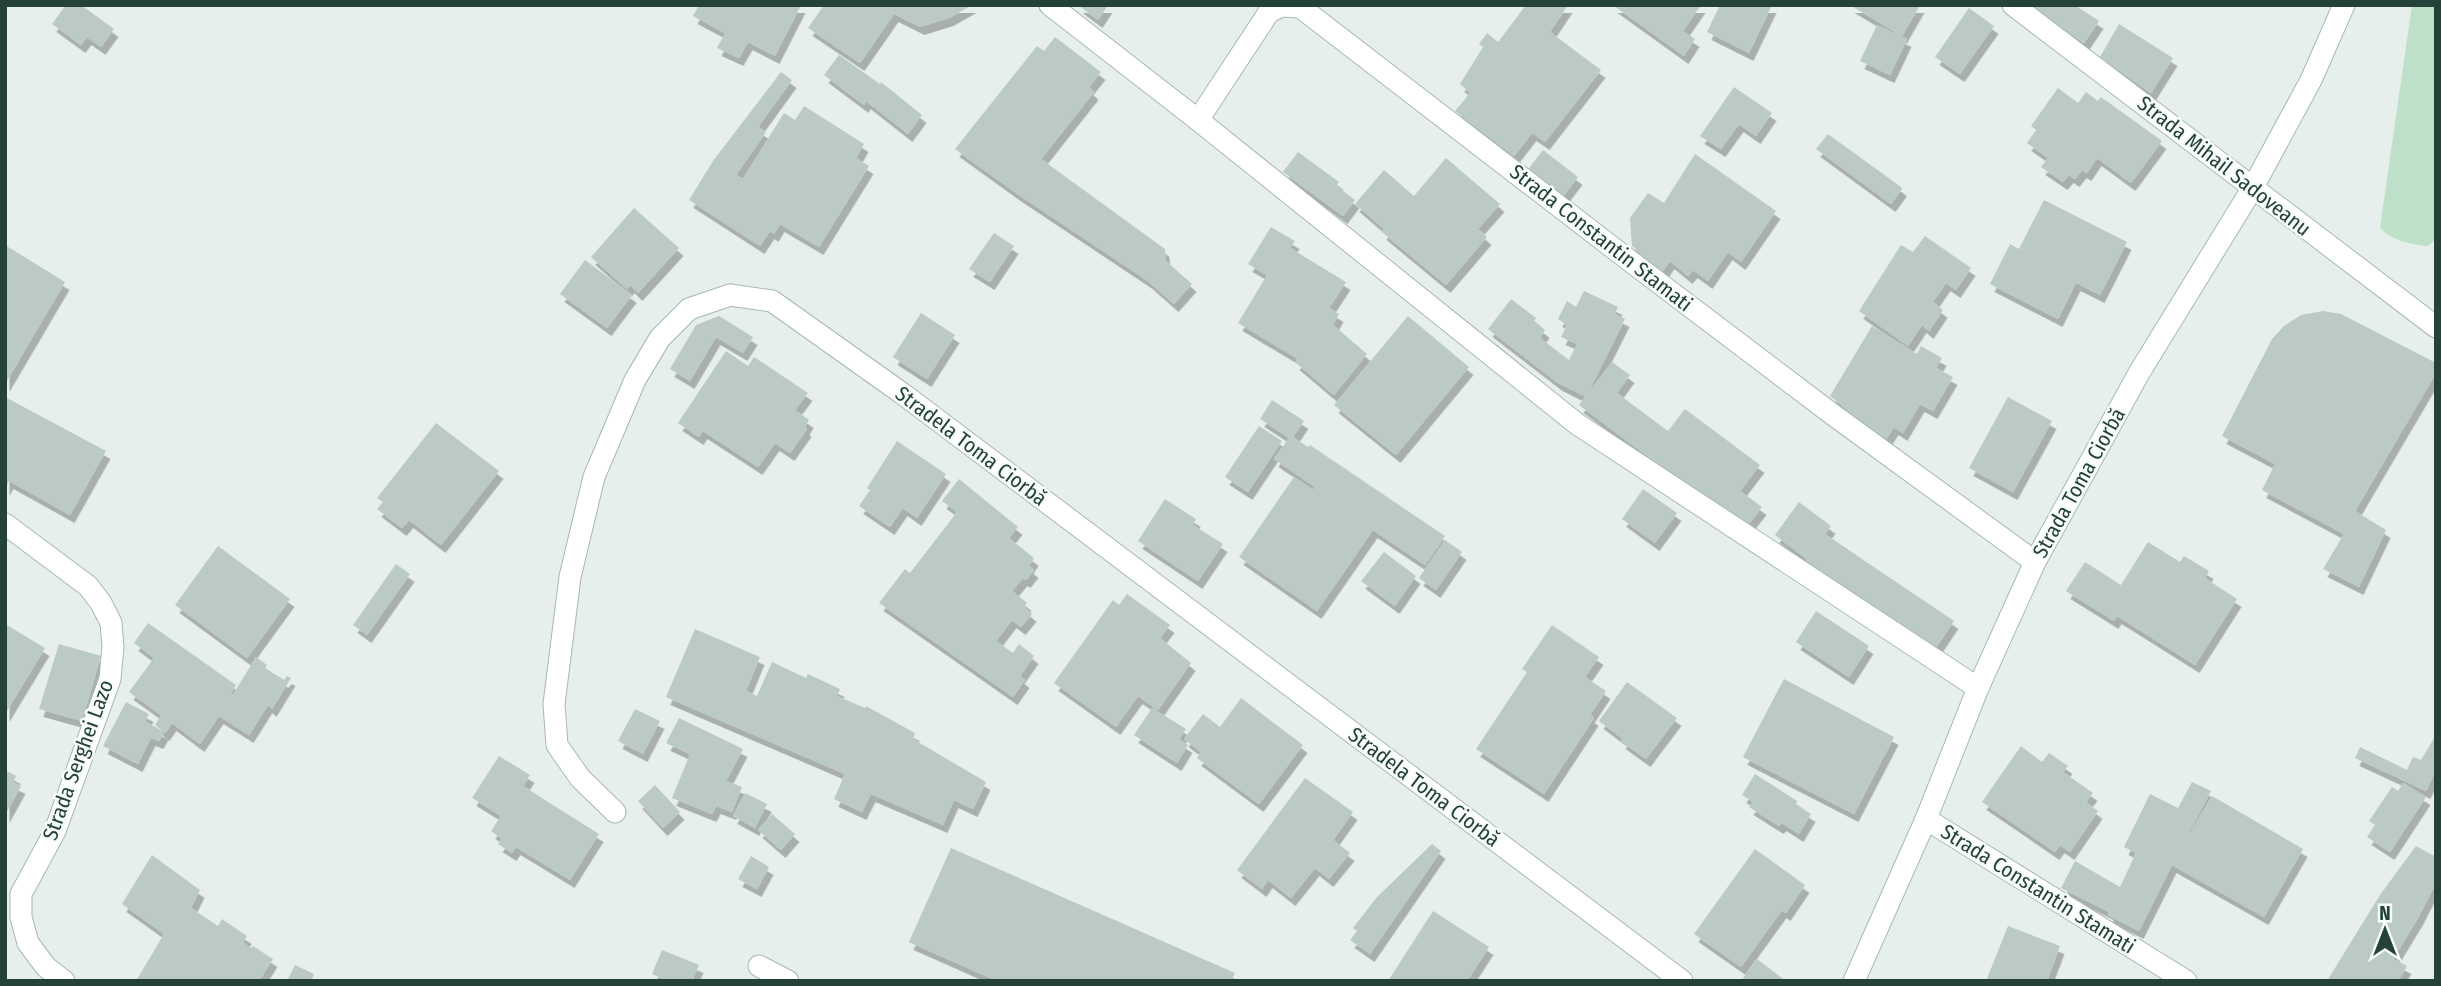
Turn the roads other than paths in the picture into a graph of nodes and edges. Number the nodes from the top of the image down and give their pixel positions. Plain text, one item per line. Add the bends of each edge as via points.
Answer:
1 (1050, 5) edge
2 (2013, 5) edge
3 (2344, 5) edge
4 (1198, 120) junction
5 (2252, 189) junction
6 (2436, 327) edge
7 (5, 524) edge
8 (2035, 562) junction
9 (1979, 688) junction
10 (615, 813) dead end
11 (1926, 819) junction
12 (759, 966) dead end
13 (64, 981) edge
14 (788, 981) edge
15 (1682, 981) edge
16 (1854, 981) edge
17 (2186, 981) edge

1 - 4 street
2 - 5 street, Strada Mihail Sadoveanu
3 - 5 street, Strada Toma Ciorbă via 2311,80
4 - 8 street, Strada Constantin Stamati via 1269,12 1282,6 1300,7 1832,414
4 - 9 street via 1577,424
5 - 6 street, Strada Mihail Sadoveanu
5 - 8 street, Strada Toma Ciorbă via 2139,373
7 - 13 street, Strada Serghei Lazo via 88,586 111,623 110,679 55,831 21,894 28,943
8 - 9 street, Strada Toma Ciorbă
9 - 11 street, Strada Toma Ciorbă
10 - 15 street, Stradela Toma Ciorbă via 580,778 557,746 554,704 570,577 594,477 635,380 660,338 689,309 730,295 772,300
11 - 16 street, Strada Toma Ciorbă
11 - 17 street, Strada Constantin Stamati
12 - 14 street

